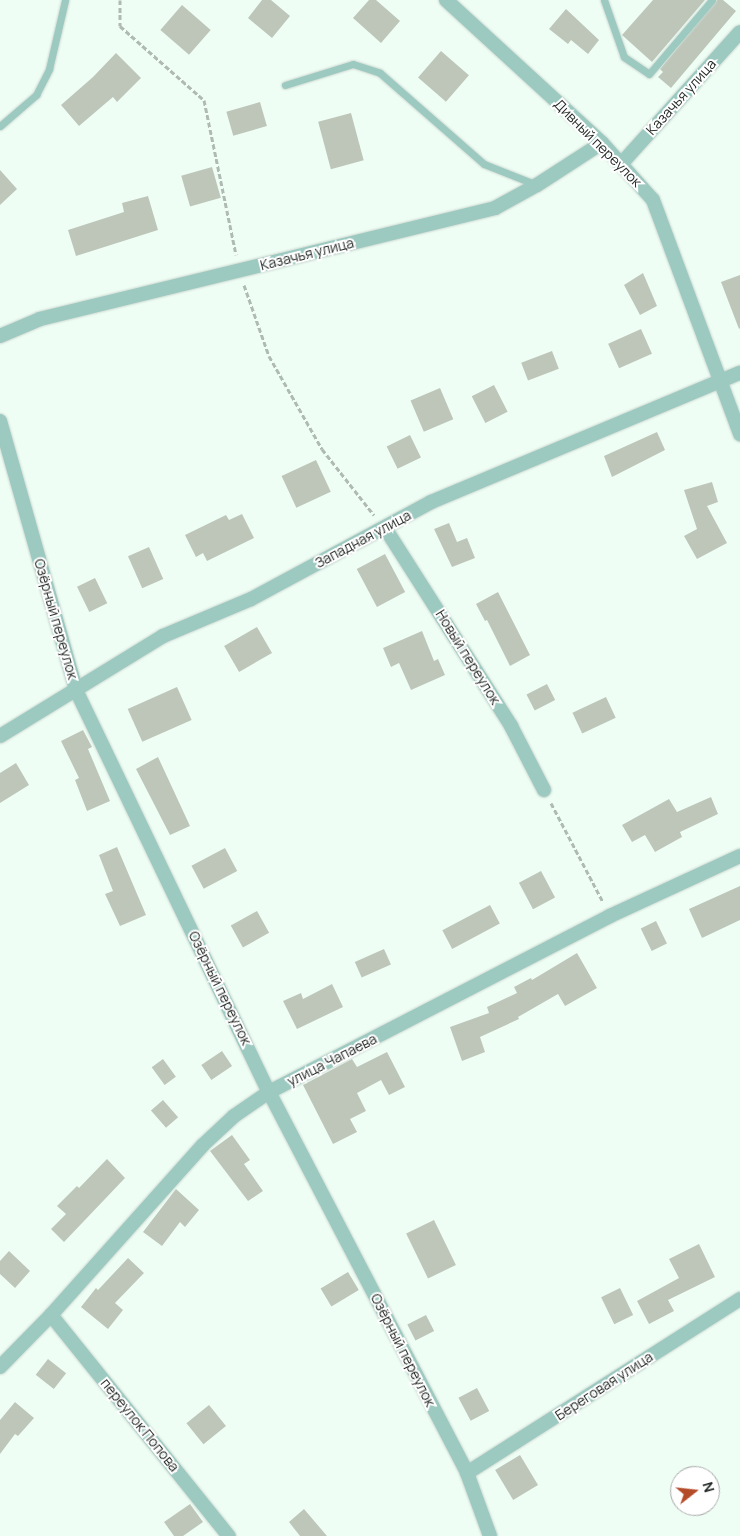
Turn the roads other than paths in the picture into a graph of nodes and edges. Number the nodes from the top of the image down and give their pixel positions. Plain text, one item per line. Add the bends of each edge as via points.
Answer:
1 (65, 0) edge
2 (446, 0) edge
3 (605, 0) edge
4 (712, 0) edge
5 (740, 32) edge
6 (285, 84) dead end
7 (0, 126) edge
8 (602, 143) junction
9 (622, 163) junction
10 (537, 185) junction
11 (0, 336) edge
12 (740, 372) edge
13 (720, 380) junction
14 (0, 421) edge
15 (740, 434) edge
16 (385, 528) junction
17 (76, 690) junction
18 (0, 736) edge
19 (544, 790) road end
20 (740, 856) edge
21 (269, 1092) junction
22 (740, 1299) edge
23 (51, 1315) junction
24 (0, 1367) edge
25 (467, 1474) junction
26 (229, 1536) edge
27 (490, 1536) edge

1 - 7 lane via 49,68 36,94
2 - 8 street, Дивный переулок
3 - 4 lane via 624,57 649,74
5 - 9 street, Казачья улица
6 - 10 lane via 353,64 380,73 484,164
8 - 9 street, Дивный переулок
8 - 10 street, Казачья улица
9 - 13 street, Дивный переулок via 653,200
10 - 11 street, Казачья улица via 495,208 40,320
12 - 13 street, Западная улица
13 - 15 street, Дивный переулок
13 - 16 street, Западная улица via 431,502
14 - 17 street, Озёрный переулок
16 - 17 street, Западная улица via 251,599 163,636
16 - 19 street, Новый переулок via 511,726
17 - 18 street, Западная улица
17 - 21 street, Озёрный переулок
20 - 21 street, улица Чапаева via 610,916
21 - 23 street, улица Чапаева via 234,1116 203,1145
21 - 25 street, Озёрный переулок
22 - 25 street, Береговая улица
23 - 24 street, улица Чапаева
23 - 26 street, переулок Попова
25 - 27 street, Озёрный переулок

